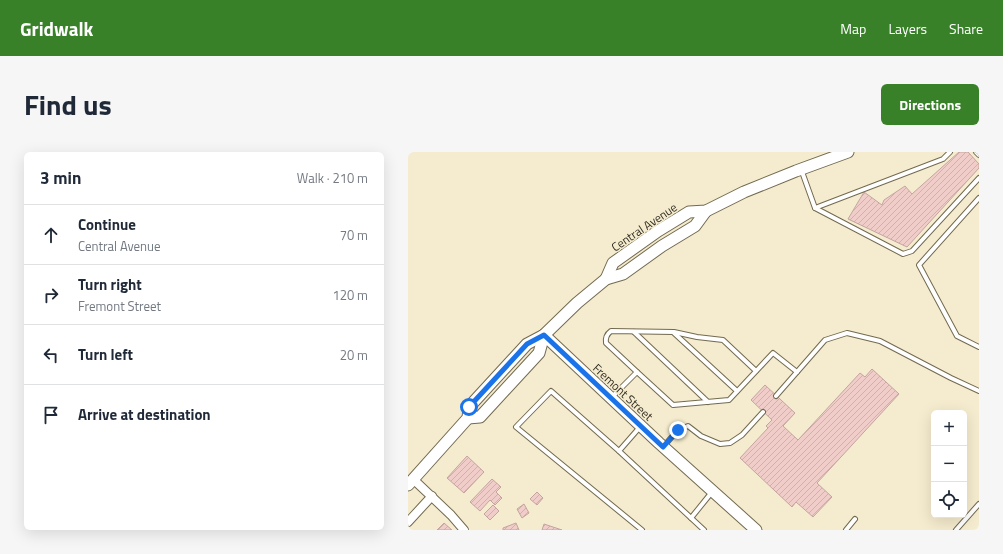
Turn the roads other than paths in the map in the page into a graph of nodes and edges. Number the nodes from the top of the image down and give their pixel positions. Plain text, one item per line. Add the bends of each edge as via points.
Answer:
1 (848, 152) edge
2 (950, 152) edge
3 (976, 152) edge
4 (979, 155) edge
5 (801, 169) junction
6 (979, 178) edge
7 (979, 198) edge
8 (815, 208) junction
9 (706, 211) junction
10 (606, 279) junction
11 (634, 332) junction
12 (674, 332) junction
13 (544, 335) junction
14 (979, 347) edge
15 (756, 371) junction
16 (637, 372) junction
17 (798, 372) junction
18 (737, 391) junction
19 (979, 391) edge
20 (776, 396) dead end
21 (611, 398) junction
22 (708, 402) junction
23 (763, 412) dead end
24 (468, 418) junction
25 (641, 426) junction
26 (663, 447) junction
27 (619, 451) junction
28 (410, 482) edge
29 (713, 492) junction
30 (432, 496) junction
31 (979, 504) edge
32 (691, 518) junction
33 (856, 519) dead end
34 (408, 522) edge
35 (464, 530) edge
36 (642, 530) edge
37 (704, 530) edge
38 (756, 530) edge
39 (846, 530) edge
40 (956, 530) edge

1 - 5 main road, Central Avenue
2 - 8 lane via 943,159
3 - 4 lane
5 - 8 lane
5 - 9 main road, Central Avenue via 744,192
6 - 8 lane via 912,251 903,254
7 - 14 lane via 919,264 957,336
9 - 10 main road, Central Avenue via 695,226 623,274
9 - 10 main road, Central Avenue via 689,212 658,231 613,263
10 - 13 main road, Central Avenue
11 - 12 lane
11 - 16 lane via 611,331 605,339 606,343
11 - 22 lane
12 - 15 lane via 723,340
12 - 18 lane
13 - 21 main road, Fremont Street
13 - 24 main road, Central Avenue via 527,344 469,407
13 - 24 main road, Central Avenue via 539,353 480,417
15 - 17 lane via 773,353
15 - 18 lane
16 - 21 lane
16 - 22 lane via 673,405
17 - 19 lane via 825,340 847,334 880,341
17 - 20 lane
18 - 22 lane via 729,400
21 - 25 main road, Fremont Street
23 - 26 lane via 742,435 730,443 720,444 701,436 688,426 678,430
24 - 28 main road, Central Avenue
25 - 26 main road, Fremont Street
25 - 27 lane
26 - 29 main road, Fremont Street
27 - 32 lane
27 - 36 lane via 551,391 516,427
28 - 30 street
29 - 32 lane
29 - 38 main road, Fremont Street
30 - 34 street
30 - 35 street
31 - 40 lane
32 - 37 lane
33 - 39 lane

